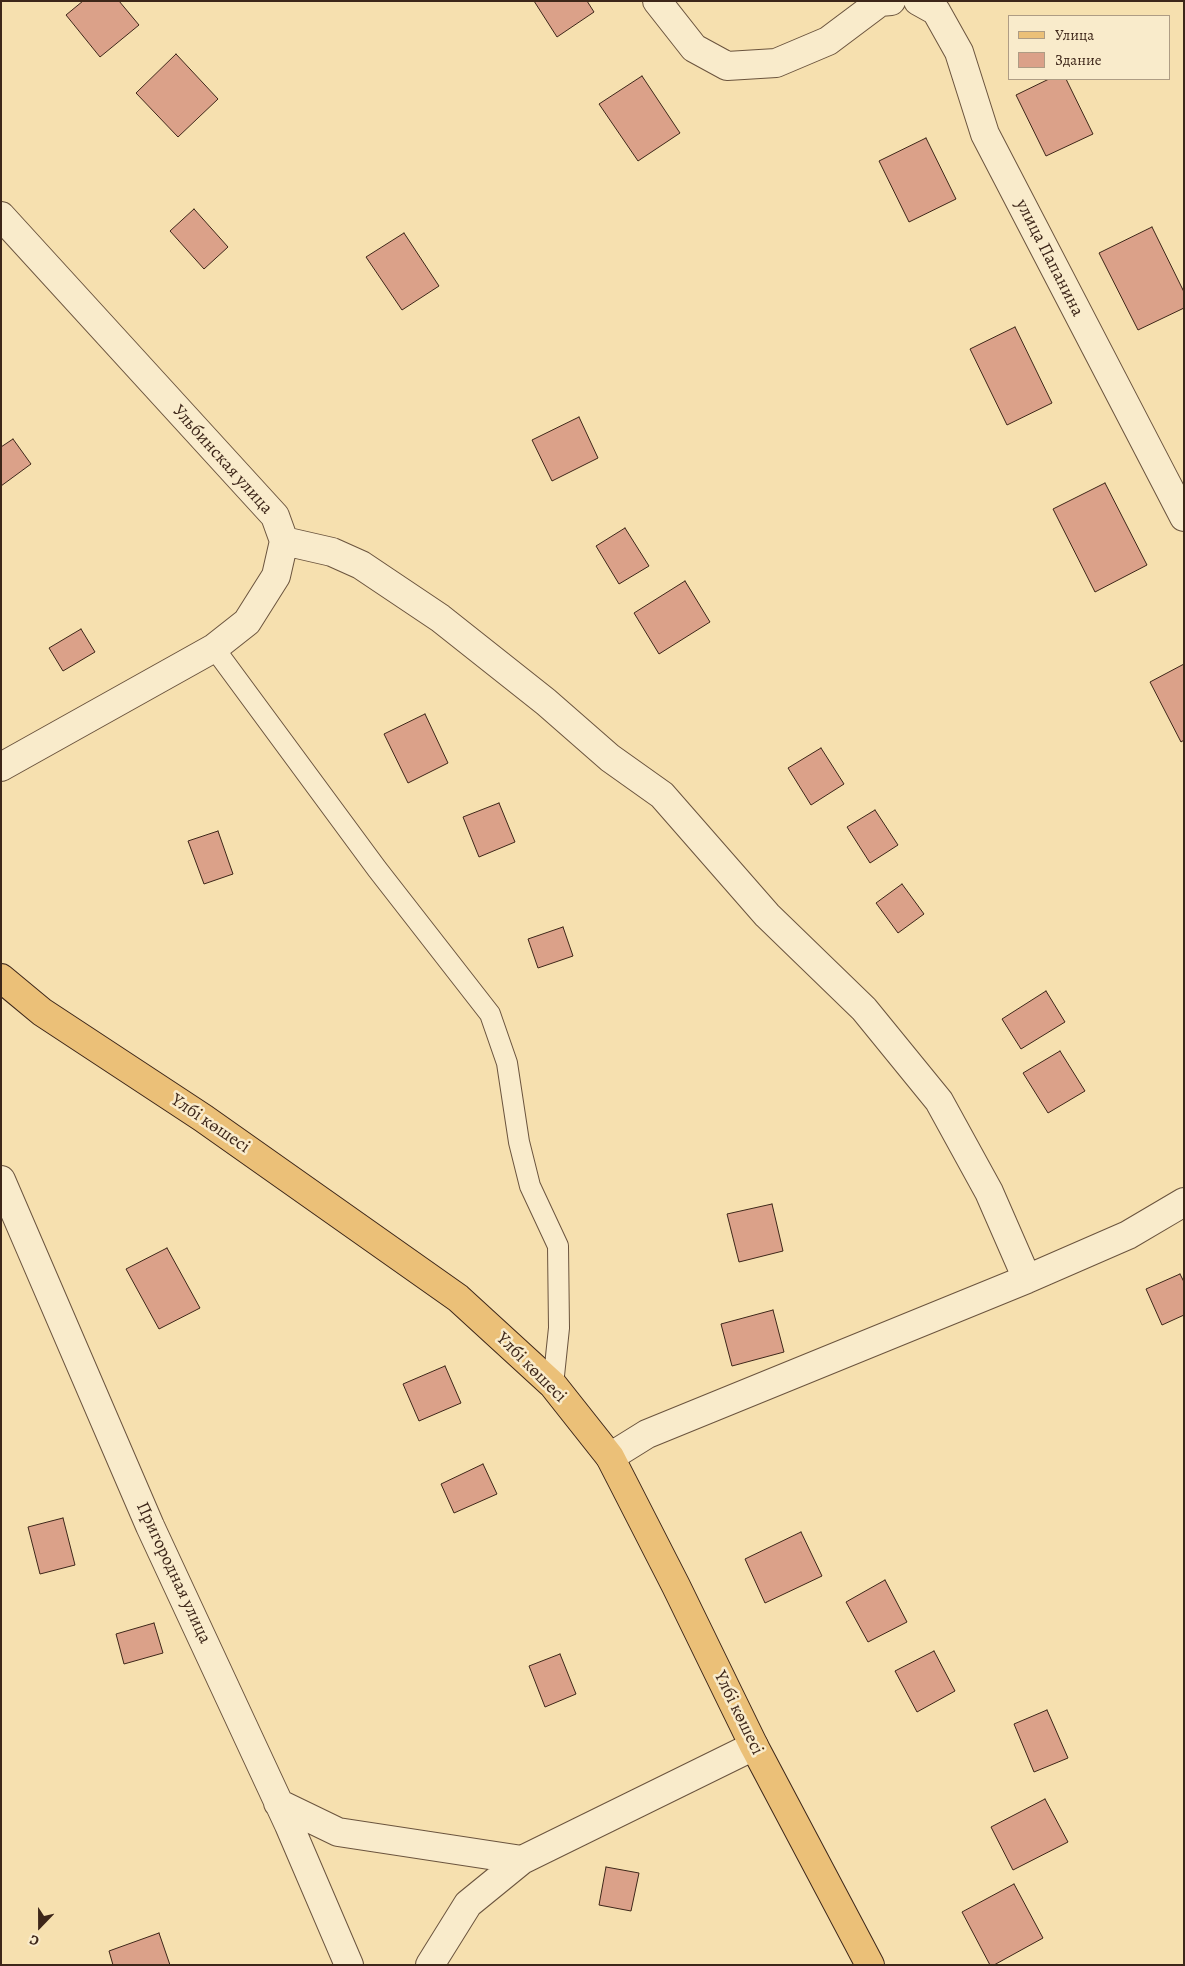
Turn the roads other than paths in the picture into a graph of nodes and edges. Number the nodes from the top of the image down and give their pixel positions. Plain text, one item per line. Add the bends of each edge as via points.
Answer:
1 (657, 1) edge
2 (891, 1) edge
3 (918, 1) edge
4 (1, 216) edge
5 (1184, 517) edge
6 (284, 541) junction
7 (214, 648) junction
8 (1, 767) edge
9 (1, 978) edge
10 (1, 1180) edge
11 (1184, 1202) edge
12 (1027, 1279) junction
13 (553, 1385) junction
14 (610, 1457) junction
15 (754, 1746) junction
16 (278, 1802) junction
17 (522, 1860) junction
18 (349, 1965) edge
19 (430, 1965) edge
20 (870, 1965) edge

1 - 2 street via 694,48 727,66 776,64 828,41 880,2
3 - 5 street, улица Папанина via 936,11 959,52 985,134
4 - 6 street, Ульбинская улица via 274,516
6 - 7 street via 276,576 247,622
6 - 12 street via 332,552 361,565 440,618 546,702 610,758 662,795 768,915 864,1009 939,1101 989,1192
7 - 8 street
7 - 13 lane via 376,869 490,1014 507,1063 519,1142 530,1186 558,1246 559,1328
9 - 13 main road, Үлбі көшесі via 42,1012 203,1118 458,1298
10 - 16 street, Пригородная улица via 150,1526
11 - 12 street via 1128,1234
12 - 14 street via 647,1434
13 - 14 main road, Үлбі көшесі
14 - 15 main road, Үлбі көшесі
15 - 17 street
15 - 20 main road, Үлбі көшесі
16 - 17 street via 338,1832
16 - 18 street, Пригородная улица
17 - 19 street via 468,1904

